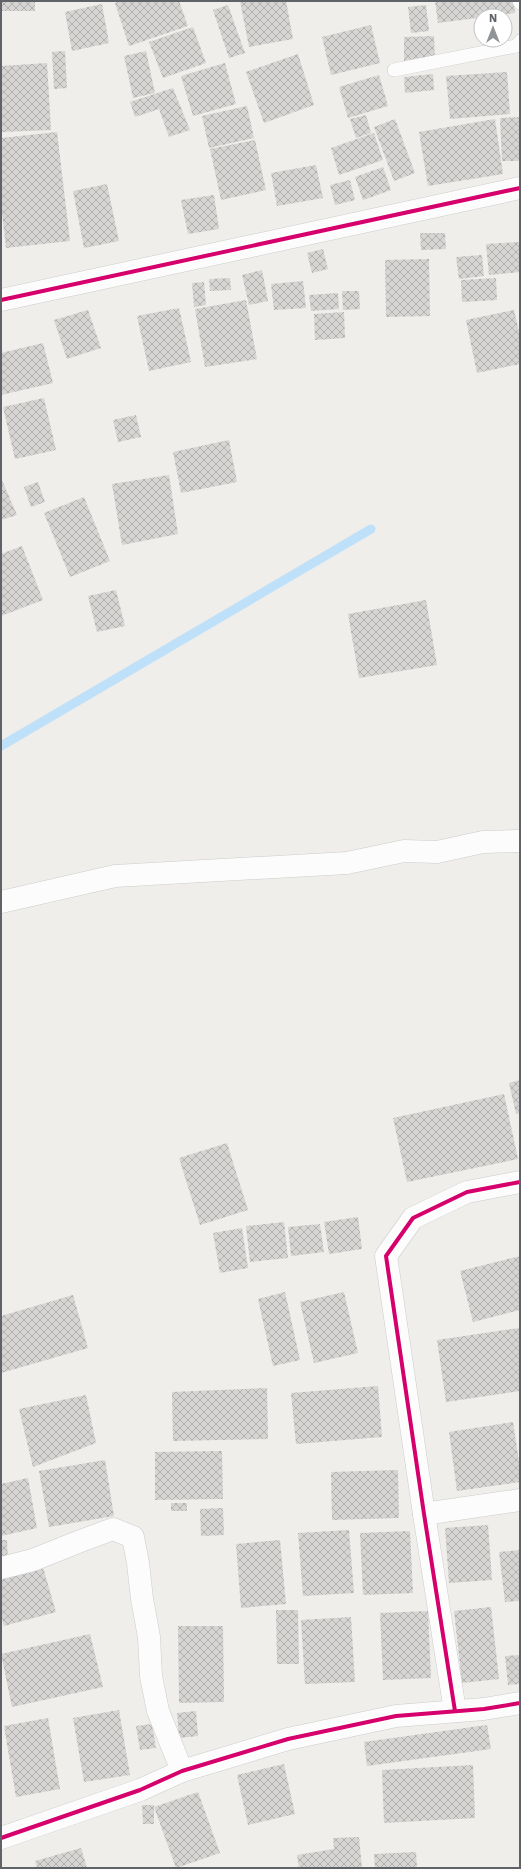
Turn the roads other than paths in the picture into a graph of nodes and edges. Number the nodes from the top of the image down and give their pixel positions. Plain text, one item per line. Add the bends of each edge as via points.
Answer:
1 (520, 41) edge
2 (394, 70) dead end
3 (520, 188) edge
4 (1, 300) edge
5 (520, 841) edge
6 (1, 902) edge
7 (520, 1182) edge
8 (520, 1500) edge
9 (424, 1514) junction
10 (1, 1568) edge
11 (520, 1703) edge
12 (455, 1711) junction
13 (182, 1771) junction
14 (1, 1838) edge

1 - 2 lane via 516,46
3 - 4 street
5 - 6 street via 483,842 437,852 404,851 347,863 115,876
7 - 9 street via 467,1192 413,1218 386,1256
8 - 9 street
9 - 12 street
10 - 13 street via 32,1560 113,1529 133,1537 150,1637 151,1676 158,1711
11 - 12 street
12 - 13 street via 396,1716 288,1739
13 - 14 street via 140,1790

